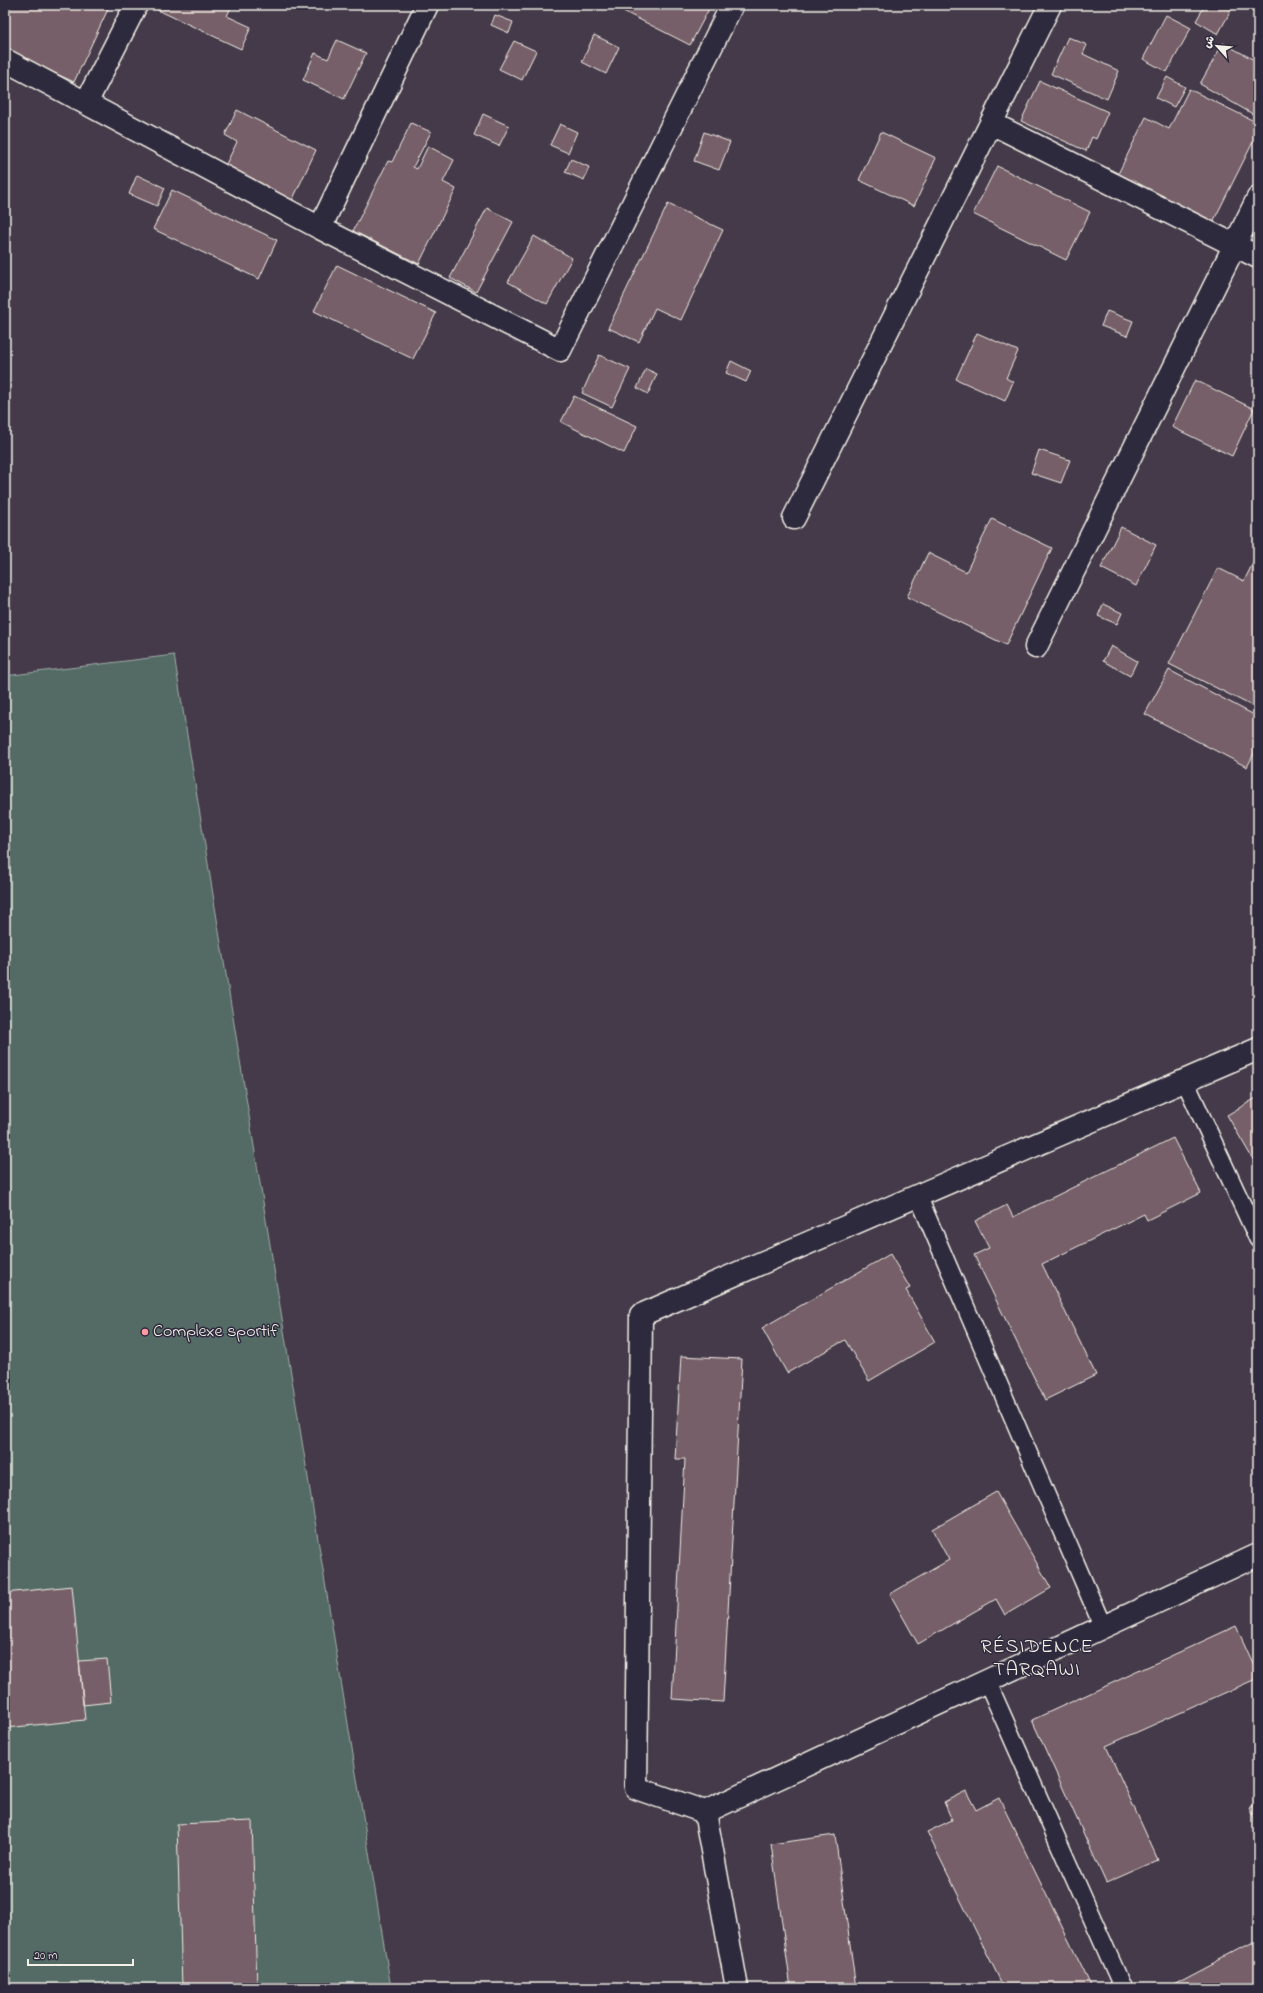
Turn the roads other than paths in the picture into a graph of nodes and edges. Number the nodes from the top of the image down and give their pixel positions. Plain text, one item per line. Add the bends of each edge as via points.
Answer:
1 (136, 5) edge
2 (427, 5) edge
3 (732, 5) edge
4 (1050, 5) edge
5 (5, 60) edge
6 (86, 103) junction
7 (991, 123) junction
8 (1258, 198) edge
9 (320, 228) junction
10 (1234, 246) junction
11 (1258, 258) edge
12 (794, 518) dead end
13 (1036, 647) dead end
14 (1258, 1049) edge
15 (1185, 1081) junction
16 (918, 1196) junction
17 (1258, 1239) edge
18 (1258, 1555) edge
19 (1103, 1627) junction
20 (987, 1681) junction
21 (704, 1812) junction
22 (737, 1988) edge
23 (1123, 1988) edge

1 - 6 street
2 - 9 street
3 - 9 street via 560,350
4 - 7 street
5 - 6 street
6 - 9 street
7 - 10 street
7 - 12 street
8 - 10 street
10 - 11 street
10 - 13 street
14 - 15 street
15 - 16 street
15 - 17 lane
16 - 19 lane
16 - 21 street via 641,1315 636,1788
18 - 19 street
19 - 20 street
20 - 21 street
20 - 23 lane
21 - 22 street

